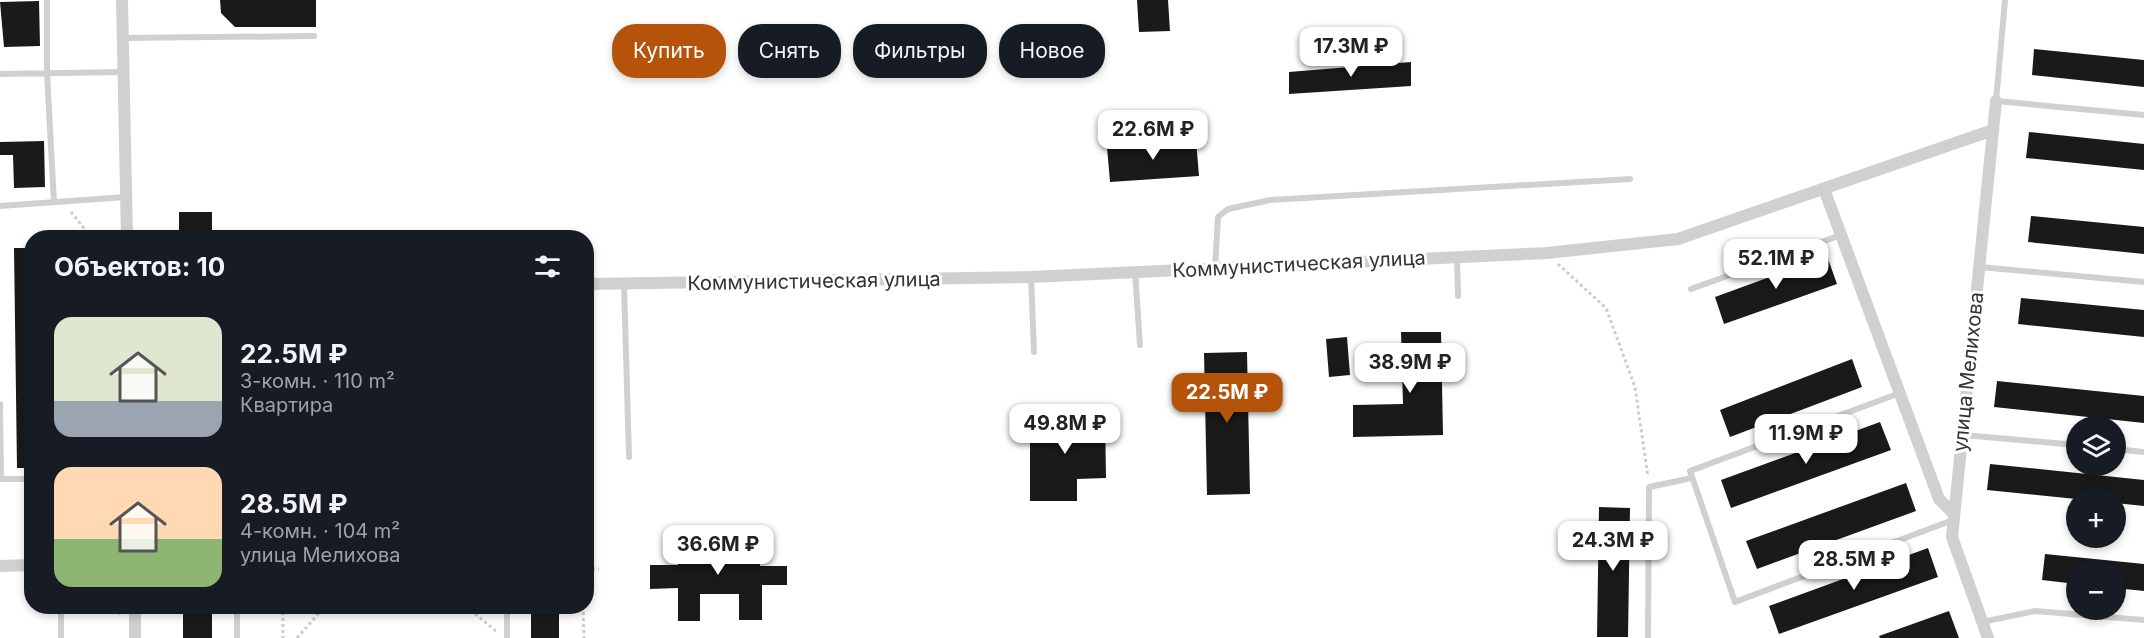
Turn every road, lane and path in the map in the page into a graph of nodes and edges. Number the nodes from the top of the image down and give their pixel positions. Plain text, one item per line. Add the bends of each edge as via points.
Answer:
1 (47, 0) edge
2 (122, 0) edge
3 (2005, 0) edge
4 (314, 36) dead end
5 (123, 38) junction
6 (124, 72) junction
7 (46, 73) junction
8 (0, 74) edge
9 (1996, 101) junction
10 (2144, 115) edge
11 (1993, 130) junction
12 (1630, 179) dead end
13 (1824, 189) junction
14 (126, 197) junction
15 (63, 201) junction
16 (54, 202) junction
17 (0, 206) edge
18 (86, 230) edge
19 (127, 230) edge
20 (1841, 235) junction
21 (1546, 253) junction
22 (1456, 257) junction
23 (1979, 267) junction
24 (1215, 268) junction
25 (1135, 272) junction
26 (1031, 277) junction
27 (2144, 282) edge
28 (594, 284) edge
29 (624, 284) junction
30 (1691, 289) dead end
31 (1458, 296) dead end
32 (1140, 345) dead end
33 (1034, 352) dead end
34 (1900, 393) junction
35 (0, 404) edge
36 (1962, 435) junction
37 (2066, 444) edge
38 (2126, 450) edge
39 (2144, 452) edge
40 (629, 457) dead end
41 (1692, 478) junction
42 (0, 479) edge
43 (24, 479) edge
44 (1649, 487) junction
45 (1954, 517) junction
46 (24, 565) edge
47 (0, 566) edge
48 (594, 569) edge
49 (599, 569) dead end
50 (62, 614) edge
51 (135, 614) edge
52 (237, 614) edge
53 (283, 614) edge
54 (318, 614) edge
55 (476, 614) edge
56 (507, 614) edge
57 (583, 614) edge
58 (2144, 620) edge
59 (1982, 622) junction
60 (61, 638) edge
61 (135, 638) edge
62 (237, 638) edge
63 (283, 638) edge
64 (297, 638) edge
65 (506, 638) edge
66 (584, 638) edge
67 (1648, 638) edge
68 (1988, 638) edge

1 - 7 lane
2 - 5 street
3 - 9 lane
4 - 5 lane
5 - 6 street
6 - 7 lane
6 - 14 street
7 - 8 lane
7 - 16 lane
9 - 10 lane
9 - 11 street, улица Мелихова
11 - 13 street, Коммунистическая улица
11 - 23 street, улица Мелихова
12 - 24 lane via 1260,202 1228,209 1218,218
13 - 20 street
13 - 21 street, Коммунистическая улица via 1678,239
14 - 15 lane
14 - 19 street
15 - 16 lane
15 - 18 path
16 - 17 lane
20 - 30 lane
20 - 34 street
21 - 22 street, Коммунистическая улица
21 - 44 path via 1606,308 1635,387
22 - 24 street, Коммунистическая улица
22 - 31 lane
23 - 27 lane
23 - 36 street, улица Мелихова
24 - 25 street, Коммунистическая улица
25 - 26 street, Коммунистическая улица
25 - 32 lane
26 - 29 street, Коммунистическая улица
26 - 33 lane
28 - 29 street, Коммунистическая улица
29 - 40 lane
34 - 41 lane via 1690,471
34 - 45 street via 1939,499
35 - 42 lane
36 - 37 lane
36 - 45 street, улица Мелихова
38 - 39 lane
41 - 44 lane
41 - 45 lane via 1735,602
42 - 43 lane
44 - 67 lane
45 - 59 street, улица Мелихова via 1952,537
46 - 47 street
48 - 49 path
50 - 60 lane
51 - 61 street
52 - 62 lane
53 - 63 path
54 - 64 path
55 - 65 path
56 - 65 lane
57 - 66 path
58 - 59 lane via 2035,611
59 - 68 street, улица Мелихова

